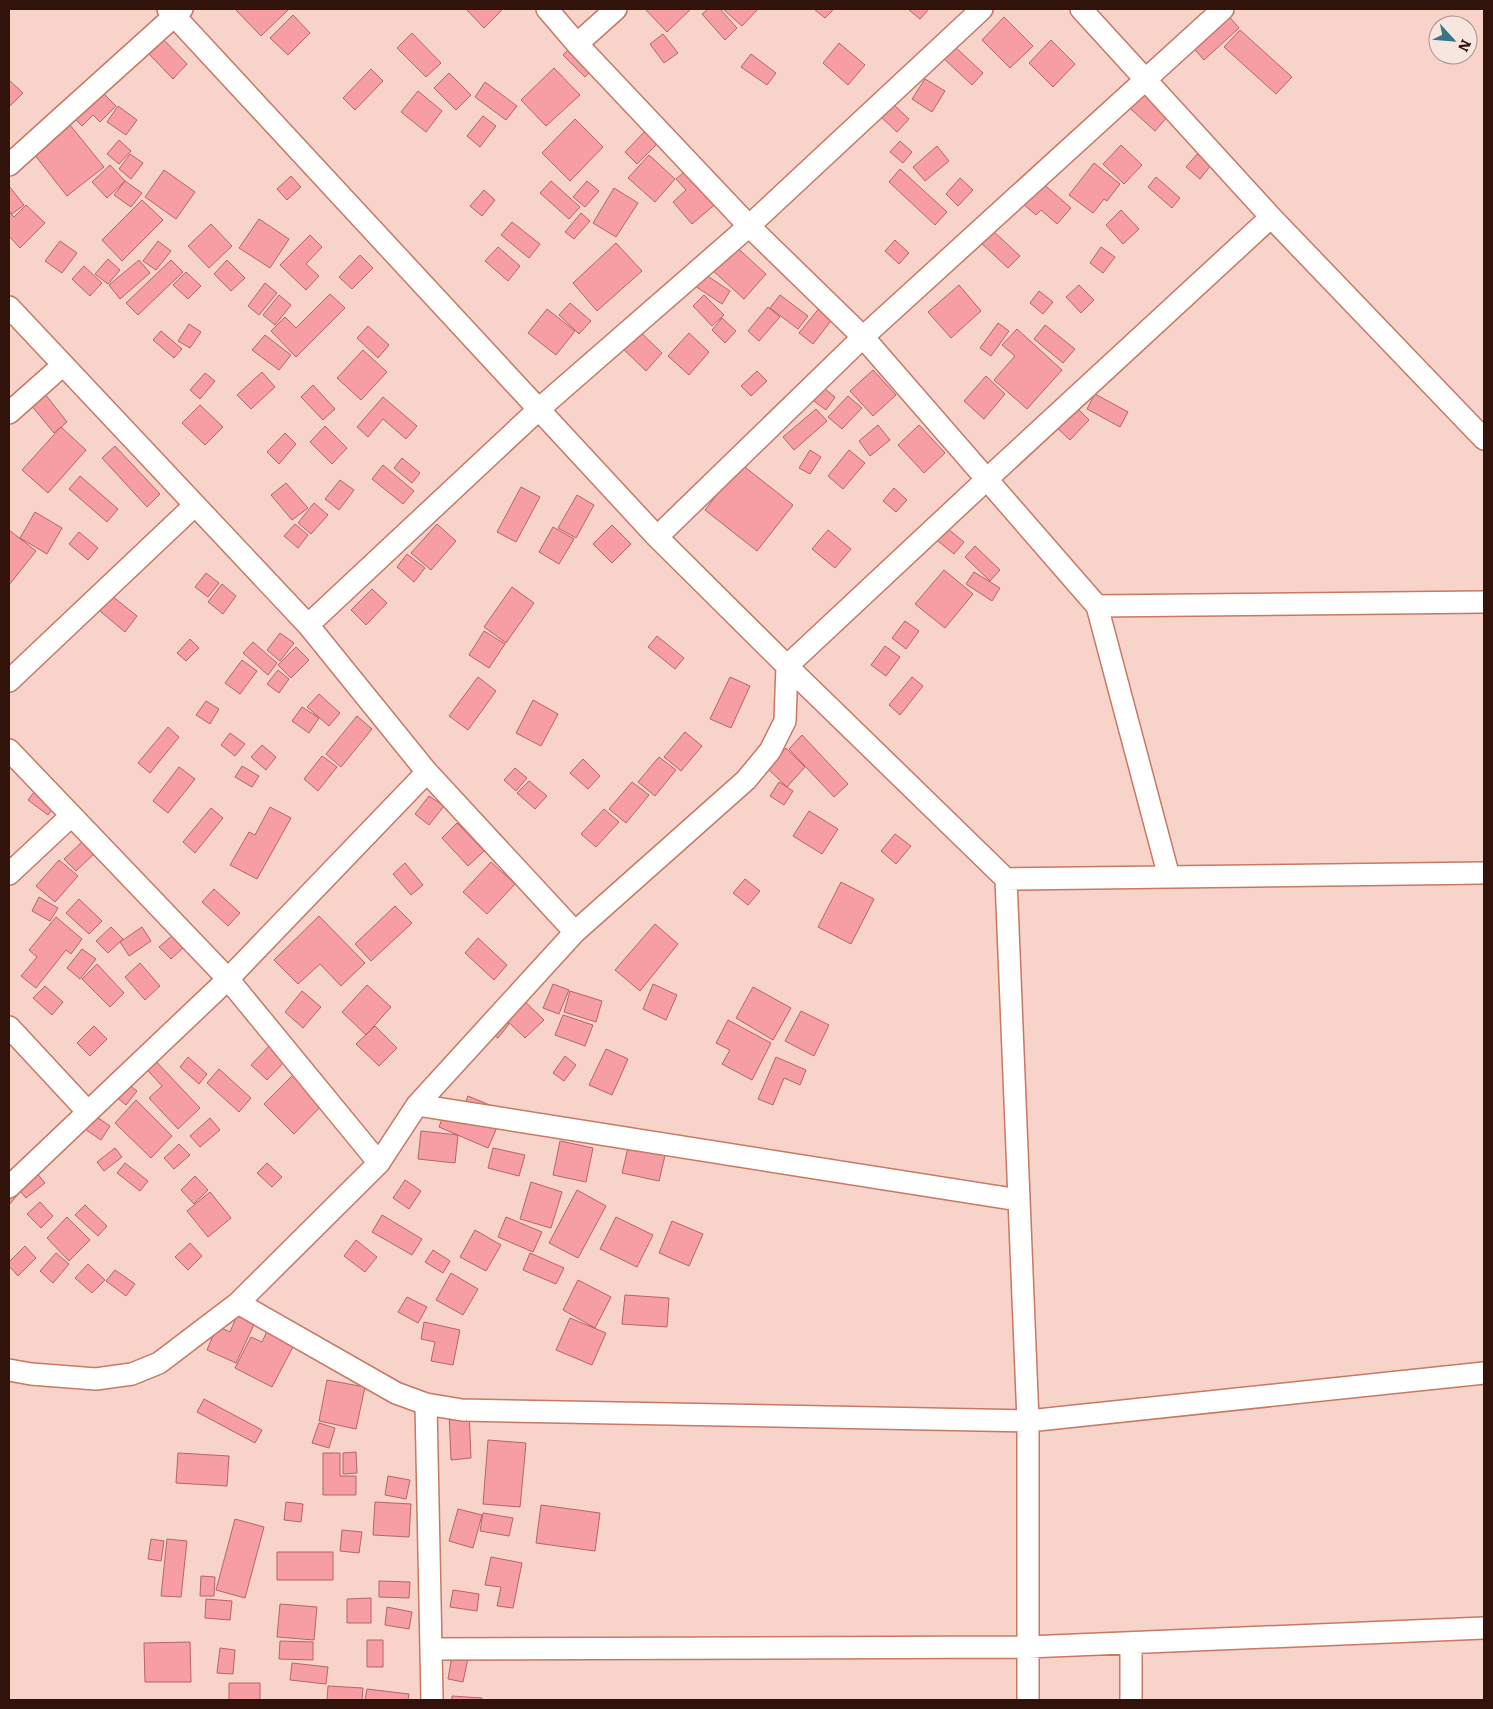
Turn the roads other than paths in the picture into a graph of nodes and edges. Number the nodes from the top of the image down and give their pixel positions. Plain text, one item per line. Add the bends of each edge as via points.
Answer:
1 (547, 9) edge
2 (616, 9) edge
3 (982, 9) edge
4 (1081, 9) edge
5 (1223, 9) edge
6 (175, 11) edge
7 (577, 44) junction
8 (1146, 79) junction
9 (9, 165) edge
10 (1271, 217) junction
11 (749, 226) junction
12 (9, 307) edge
13 (863, 337) junction
14 (63, 364) junction
15 (539, 410) junction
16 (9, 413) edge
17 (1484, 439) edge
18 (986, 480) junction
19 (195, 505) junction
20 (657, 537) junction
21 (1484, 602) edge
22 (1097, 606) junction
23 (308, 625) junction
24 (787, 666) junction
25 (9, 681) edge
26 (9, 750) edge
27 (427, 772) junction
28 (71, 816) junction
29 (1484, 873) edge
30 (9, 874) edge
31 (1169, 877) junction
32 (1006, 879) junction
33 (575, 932) junction
34 (228, 979) junction
35 (9, 1027) edge
36 (417, 1105) junction
37 (88, 1112) junction
38 (379, 1163) junction
39 (9, 1187) edge
40 (1018, 1200) junction
41 (238, 1303) junction
42 (9, 1370) edge
43 (1484, 1373) edge
44 (426, 1404) junction
45 (1028, 1421) junction
46 (1484, 1628) edge
47 (1131, 1643) junction
48 (1028, 1647) junction
49 (431, 1649) junction
50 (432, 1700) edge
51 (1028, 1700) edge
52 (1131, 1700) edge

1 - 7 street
2 - 7 street
3 - 11 street
4 - 8 street
5 - 8 street
6 - 9 street
6 - 15 street
7 - 11 street
8 - 10 street
8 - 13 street
10 - 17 street
10 - 18 street
11 - 13 street
11 - 15 street
12 - 14 street
13 - 18 street
13 - 20 street
14 - 16 street
14 - 19 street
15 - 20 street
15 - 23 street
18 - 22 street
18 - 24 street
19 - 23 street
19 - 25 street
20 - 24 street
21 - 22 street
22 - 31 street
23 - 27 street
24 - 32 street
24 - 33 street via 785,721 770,751 746,780
26 - 28 street
27 - 33 street
27 - 34 street
28 - 30 street
28 - 34 street
29 - 31 street
31 - 32 street
32 - 40 street
33 - 36 street
34 - 37 street
34 - 38 street
35 - 37 street
36 - 38 street
36 - 40 street
37 - 39 street
38 - 41 street
40 - 45 street
41 - 42 street via 160,1363 132,1374 96,1379
41 - 44 street via 396,1392
43 - 45 street
44 - 45 street via 462,1410
44 - 49 street
45 - 48 street
46 - 47 street
47 - 48 street
47 - 52 street
48 - 49 street
48 - 51 street
49 - 50 street

